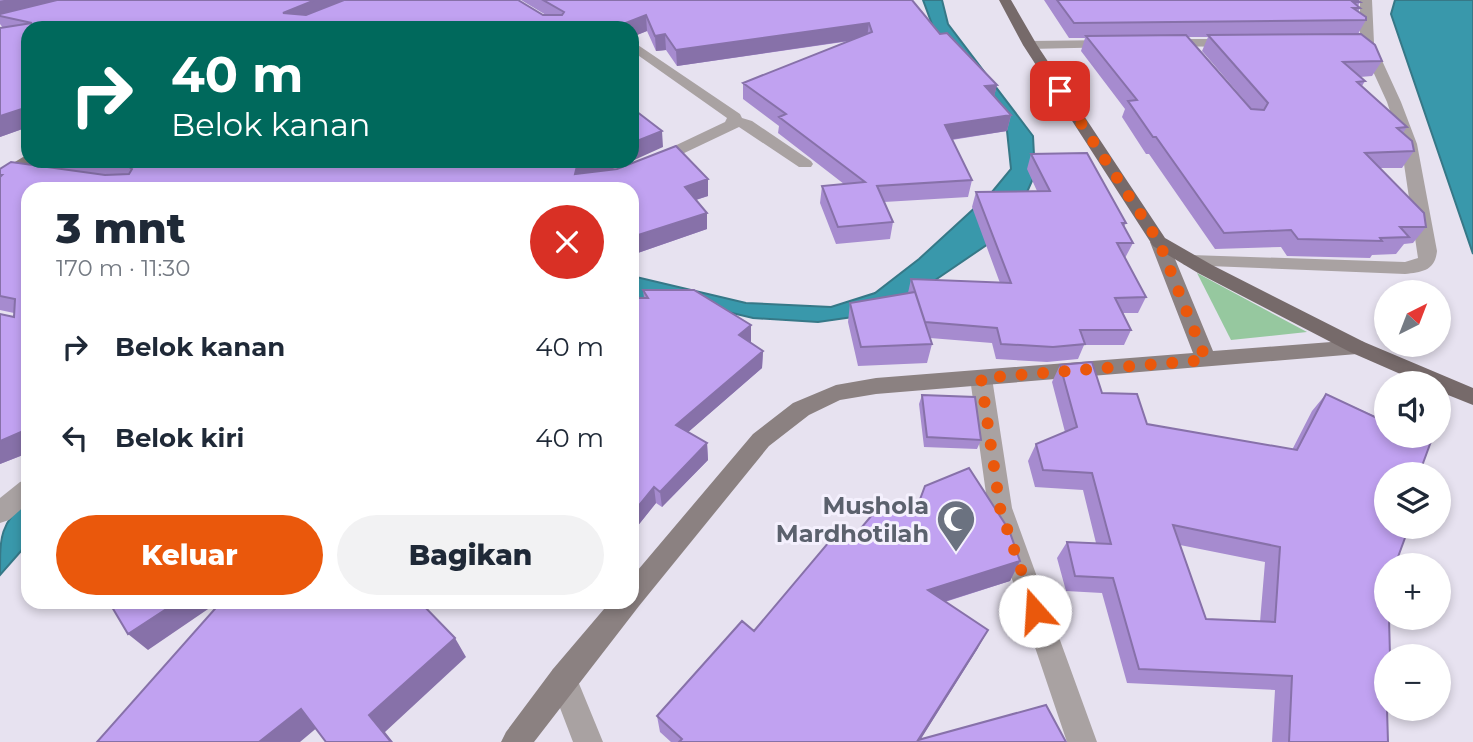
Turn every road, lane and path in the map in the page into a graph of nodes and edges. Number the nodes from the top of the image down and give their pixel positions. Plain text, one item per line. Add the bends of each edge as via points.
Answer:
1 (1005, 0) edge
2 (1366, 0) edge
3 (1184, 43) junction
4 (1249, 43) edge
5 (1030, 45) junction
6 (639, 50) edge
7 (1201, 62) edge
8 (734, 121) junction
9 (21, 164) edge
10 (805, 164) dead end
11 (638, 169) edge
12 (6, 174) edge
13 (38, 174) edge
14 (1159, 242) junction
15 (1191, 261) junction
16 (1357, 347) junction
17 (1206, 360) junction
18 (981, 378) junction
19 (1473, 397) edge
20 (21, 495) edge
21 (0, 513) edge
22 (639, 588) edge
23 (621, 609) edge
24 (563, 679) junction
25 (516, 742) edge
26 (588, 742) edge
27 (1082, 742) edge

1 - 5 main road
2 - 15 street via 1360,43 1394,102 1409,144 1427,260 1421,266 1405,268
3 - 4 street
3 - 5 street
3 - 7 street
5 - 14 main road
6 - 8 street via 730,112
8 - 10 street via 747,124
8 - 11 street
9 - 12 main road
12 - 13 street
14 - 15 main road
14 - 17 main road
15 - 16 main road
16 - 17 main road
16 - 19 main road
17 - 18 main road
18 - 22 main road via 876,386 836,393 802,409 761,440
18 - 27 street via 1000,508
20 - 21 street
23 - 24 main road
24 - 25 main road
24 - 26 street

